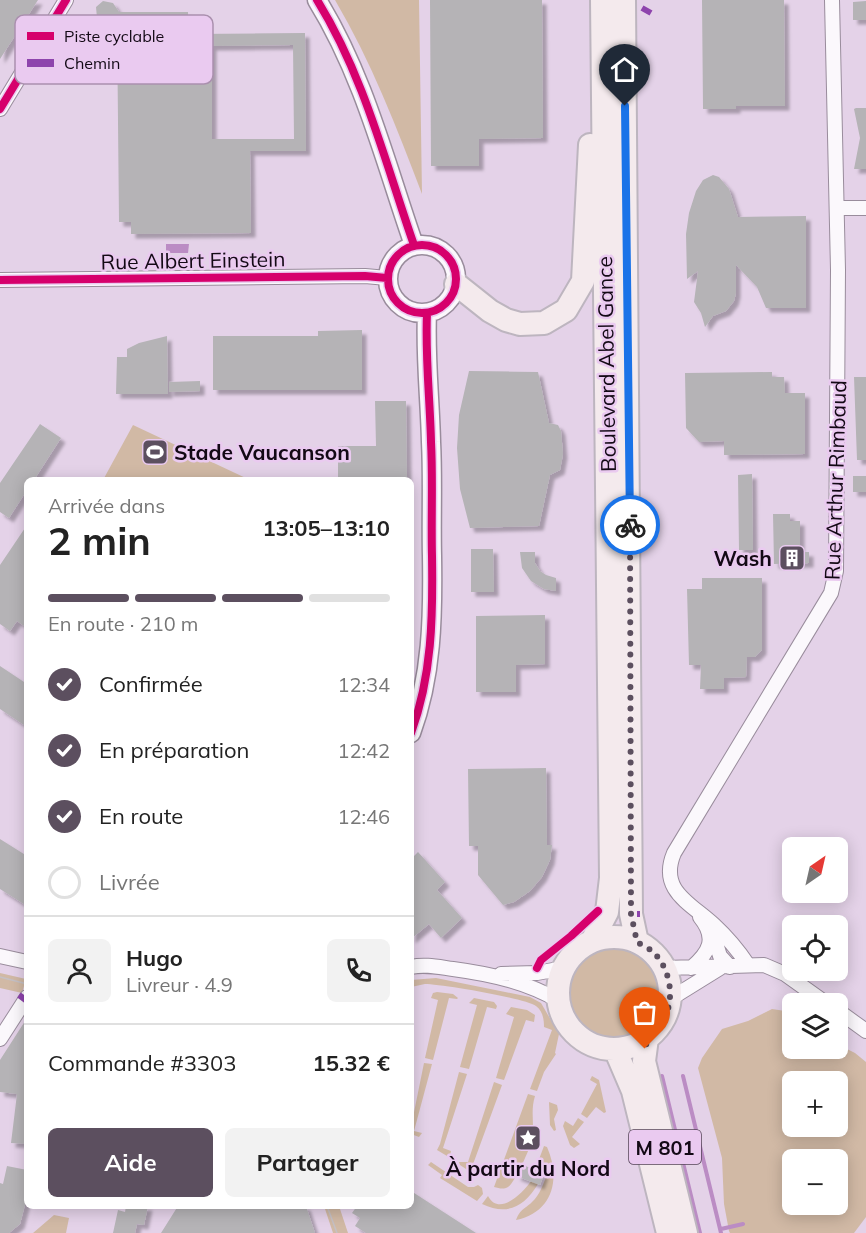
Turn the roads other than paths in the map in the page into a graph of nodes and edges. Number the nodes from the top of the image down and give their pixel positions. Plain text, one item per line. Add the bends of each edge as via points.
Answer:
1 (66, 0) edge
2 (317, 0) edge
3 (602, 0) edge
4 (624, 0) edge
5 (832, 0) edge
6 (57, 15) edge
7 (15, 84) edge
8 (0, 109) edge
9 (837, 208) junction
10 (866, 208) edge
11 (414, 245) junction
12 (387, 278) junction
13 (0, 280) edge
14 (456, 284) junction
15 (427, 313) junction
16 (414, 724) edge
17 (692, 908) junction
18 (706, 925) junction
19 (592, 941) junction
20 (637, 942) junction
21 (0, 956) edge
22 (24, 961) edge
23 (748, 965) junction
24 (414, 966) edge
25 (726, 967) junction
26 (564, 968) junction
27 (664, 968) junction
28 (691, 968) junction
29 (490, 974) junction
30 (812, 993) edge
31 (670, 999) junction
32 (559, 1001) junction
33 (24, 1002) edge
34 (848, 1018) edge
35 (866, 1031) edge
36 (647, 1038) junction
37 (0, 1039) edge
38 (615, 1049) junction
39 (668, 1233) edge
40 (686, 1233) edge

1 - 6 street
2 - 11 street via 333,26 369,110
3 - 14 main road via 583,281 566,310 544,323 532,325 506,320
3 - 19 main road, Boulevard Abel Gance via 611,878 607,912
4 - 20 main road, Boulevard Abel Gance via 631,914
5 - 9 street, Rue Arthur Rimbaud
7 - 8 street
9 - 10 street
9 - 17 street, Rue Arthur Rimbaud via 836,571 831,593 671,860 674,886
11 - 12 street via 395,257
11 - 14 street via 429,245 443,251 452,262
12 - 13 street, Rue Albert Einstein
12 - 15 street via 390,293 399,305 412,312
14 - 15 street via 444,306
15 - 16 street via 433,617 426,675
17 - 18 street, Rue Arthur Rimbaud
17 - 23 street, Rue Arthur Rimbaud via 713,923
18 - 25 street, Rue Arthur Rimbaud
18 - 28 street via 709,945
19 - 20 main road via 615,937
19 - 26 main road via 576,952
20 - 27 main road via 653,952
21 - 22 street
23 - 25 street
23 - 30 street via 778,970
24 - 29 street
25 - 28 street
25 - 31 street
26 - 29 street
26 - 32 main road via 558,987
27 - 28 street
27 - 31 main road via 670,983
29 - 32 street
31 - 36 main road via 663,1021
32 - 38 main road via 577,1035 594,1046
33 - 37 street
34 - 35 street
36 - 38 main road
36 - 40 main road, M 801 via 644,1061
38 - 39 main road, M 801 via 633,1091

